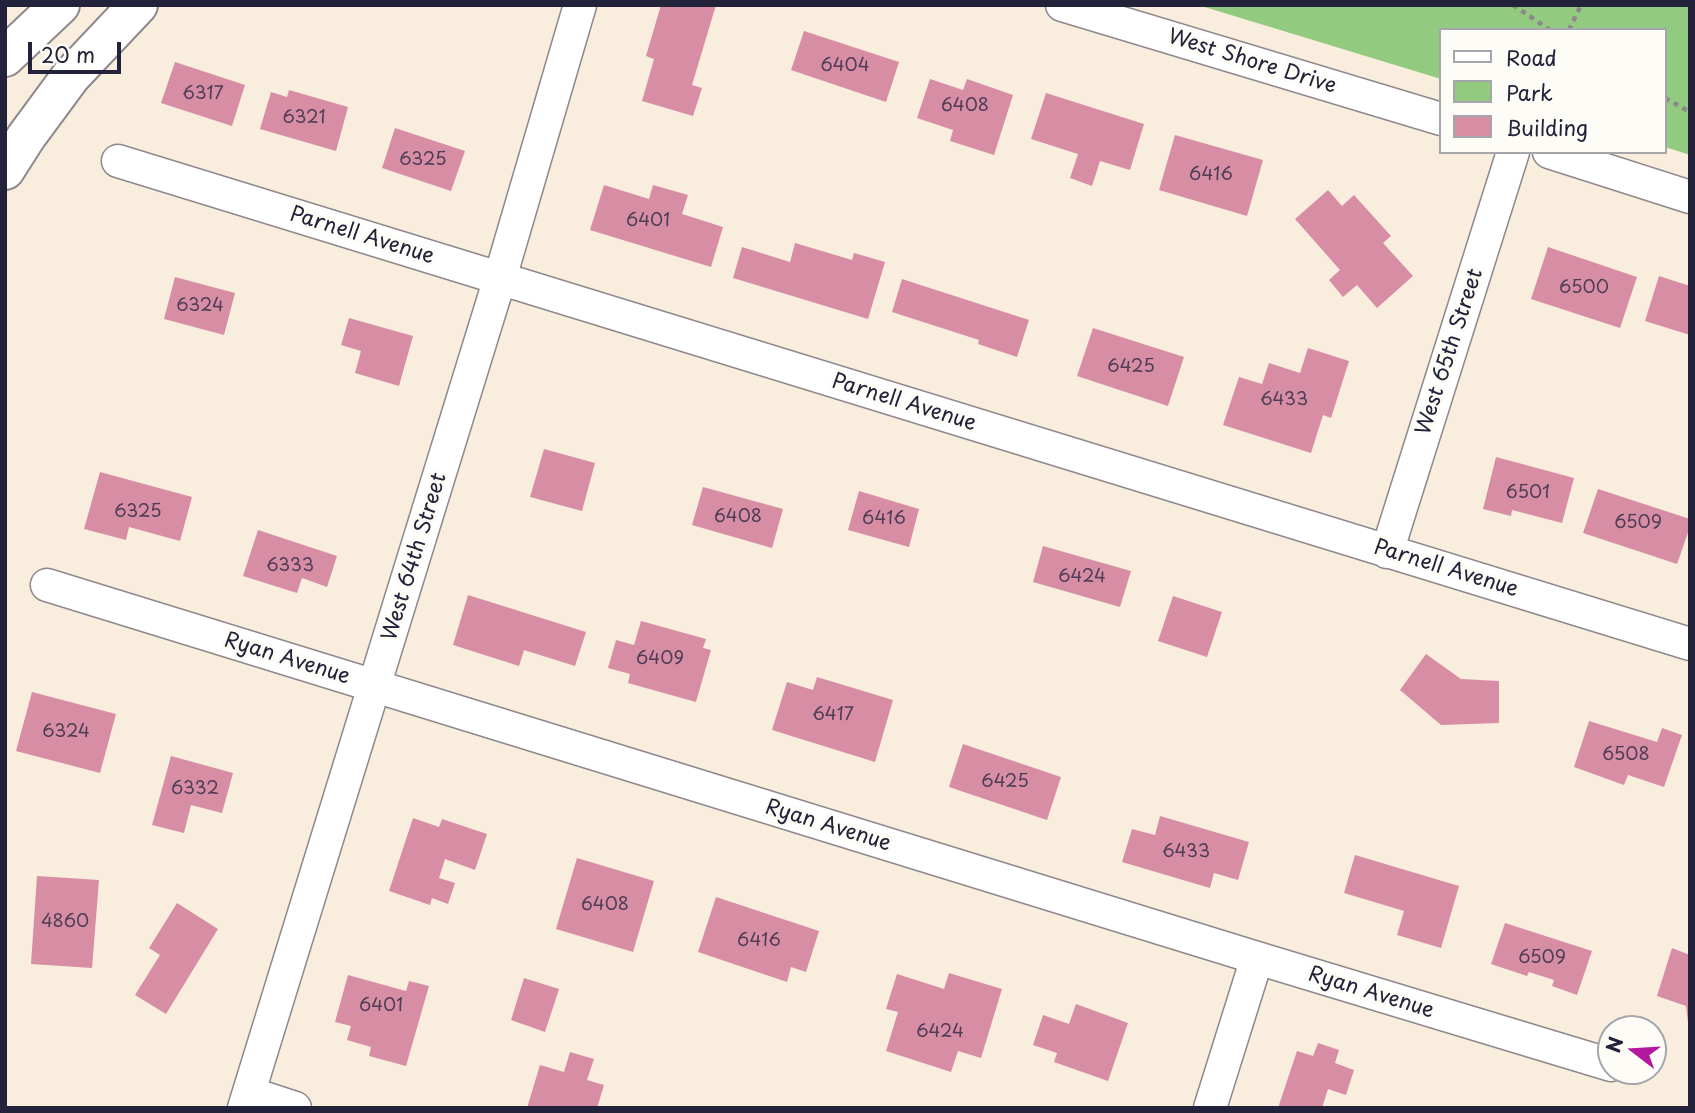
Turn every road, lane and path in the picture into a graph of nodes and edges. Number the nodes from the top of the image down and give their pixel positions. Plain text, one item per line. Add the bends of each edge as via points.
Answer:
1 (60, 5) edge
2 (138, 5) edge
3 (580, 5) edge
4 (1062, 5) edge
5 (1513, 5) edge
6 (1581, 5) edge
7 (1542, 27) edge
8 (1570, 28) edge
9 (5, 57) edge
10 (1667, 99) edge
11 (1690, 112) edge
12 (1440, 119) edge
13 (1512, 154) edge
14 (1555, 154) edge
15 (118, 161) dead end
16 (5, 170) edge
17 (1690, 197) edge
18 (500, 278) junction
19 (1387, 551) junction
20 (47, 584) dead end
21 (1690, 644) edge
22 (375, 687) junction
23 (1256, 958) junction
24 (1597, 1061) edge
25 (247, 1101) edge
26 (295, 1108) edge
27 (1210, 1108) edge

1 - 9 highway
2 - 16 highway via 71,76
3 - 18 street, West 64th Street
4 - 12 street, West Shore Drive
5 - 7 path
6 - 8 path
10 - 11 path
13 - 19 street, West 65th Street
14 - 17 street
15 - 18 street, Parnell Avenue
18 - 19 street, Parnell Avenue
18 - 22 street, West 64th Street
19 - 21 street, Parnell Avenue
20 - 22 street, Ryan Avenue
22 - 23 street, Ryan Avenue
22 - 25 street, West 64th Street
23 - 24 street, Ryan Avenue
23 - 27 street
25 - 26 street

